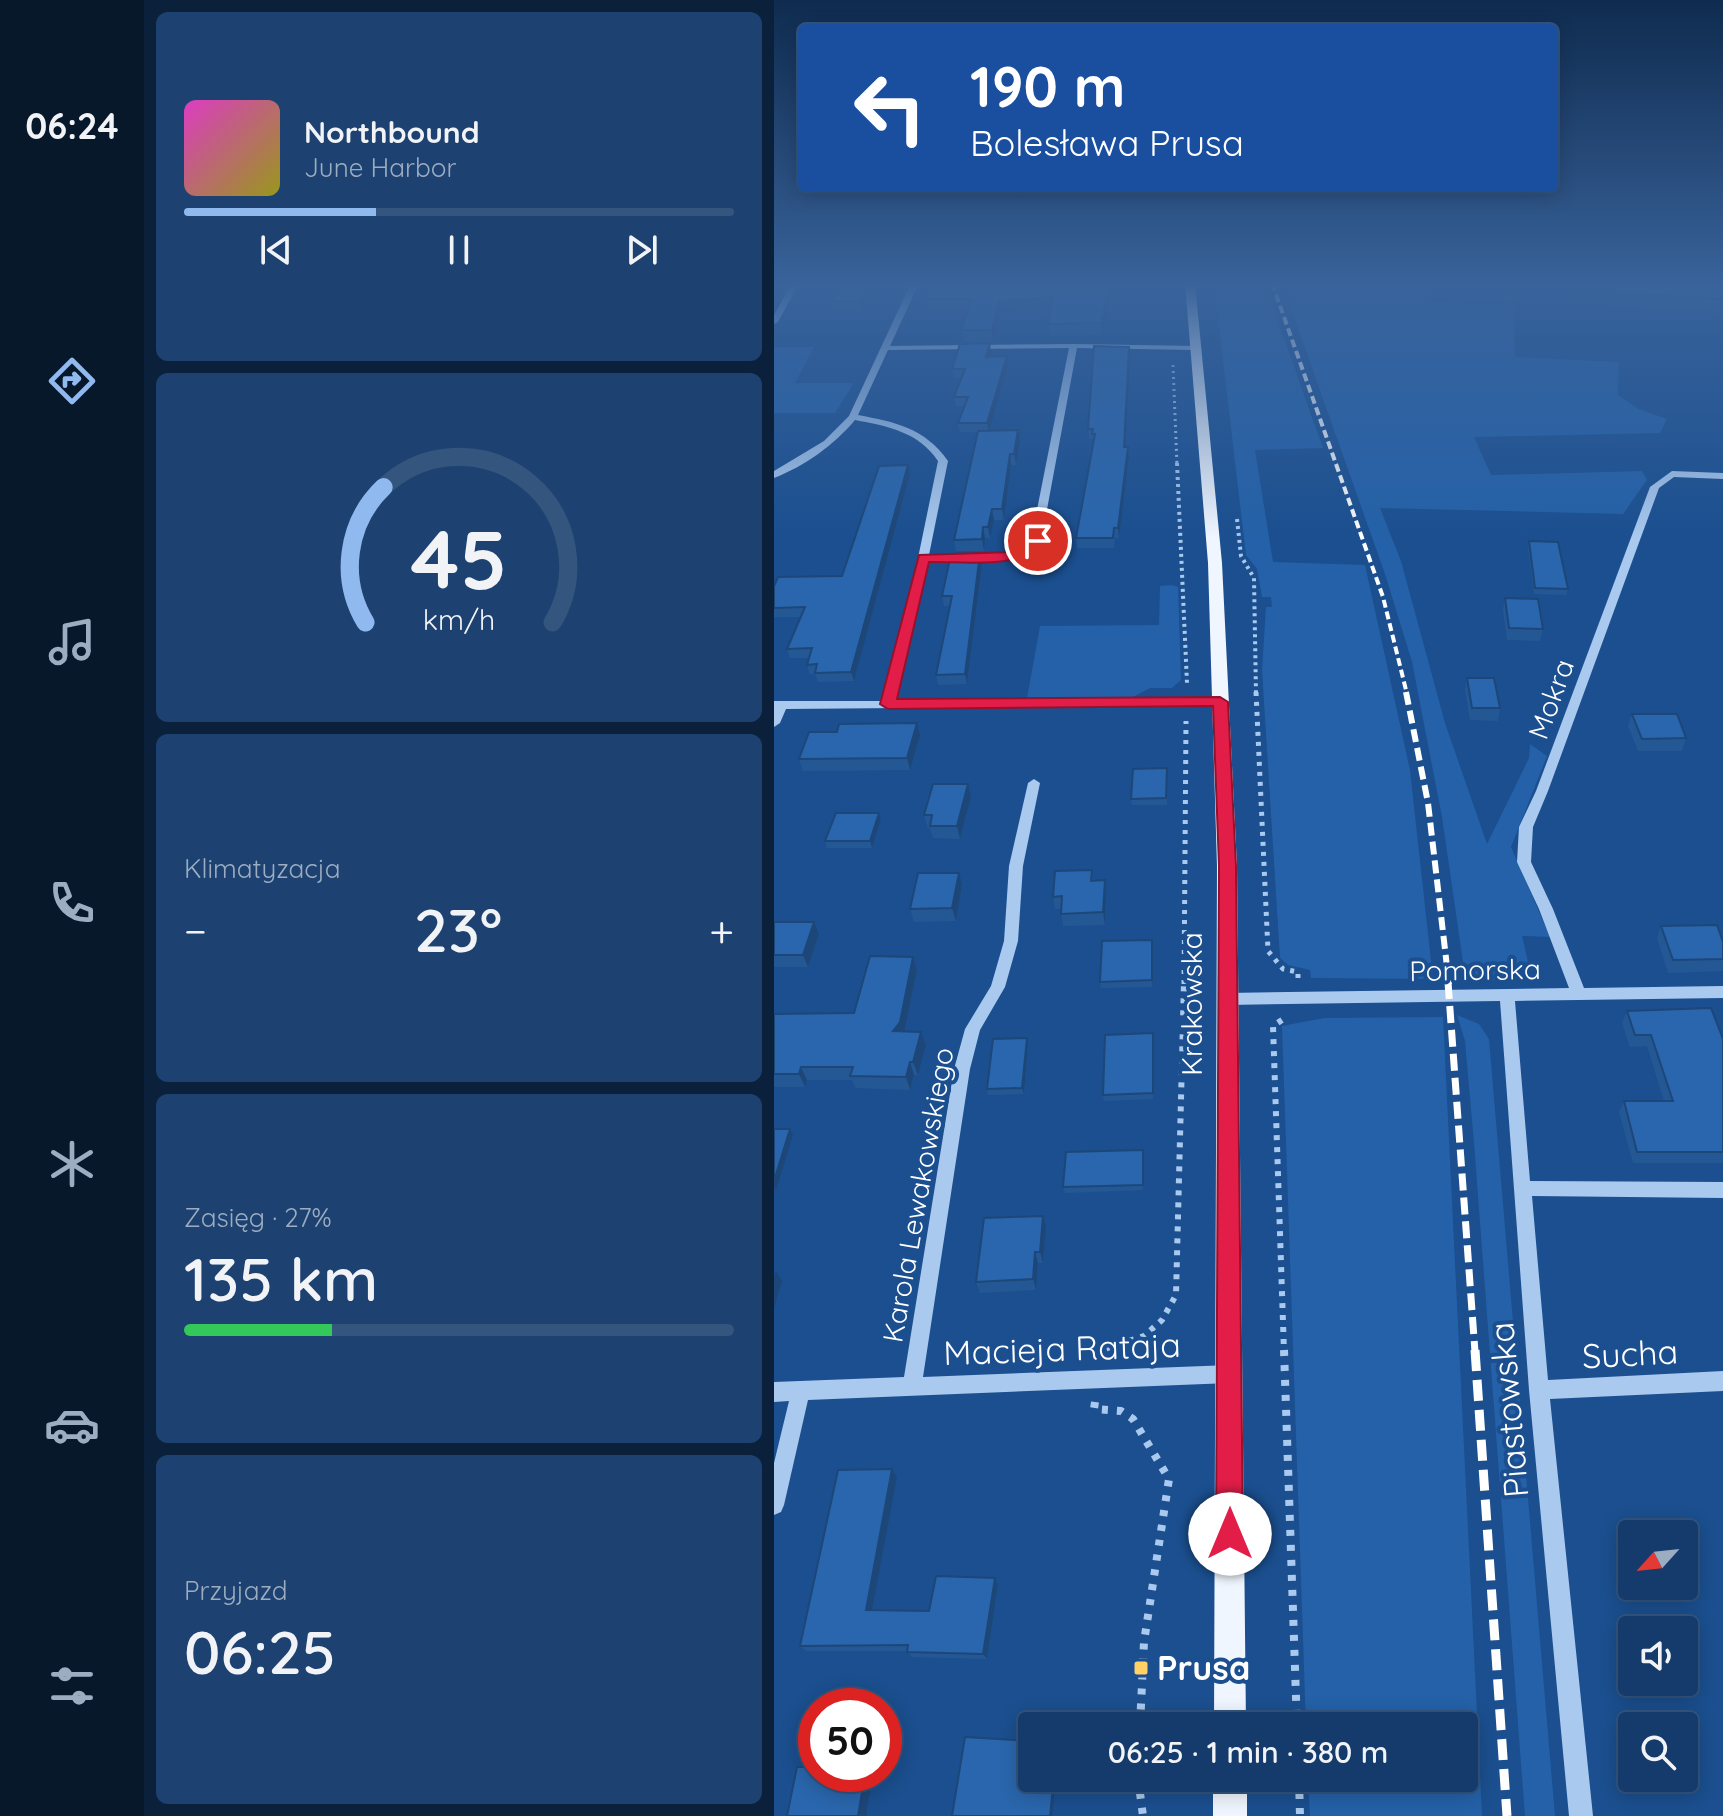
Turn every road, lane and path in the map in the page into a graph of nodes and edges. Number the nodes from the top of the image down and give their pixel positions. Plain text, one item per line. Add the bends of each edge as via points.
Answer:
1 (876, 368) edge
2 (1069, 368) edge
3 (1173, 368) edge
4 (1196, 368) edge
5 (853, 417) junction
6 (774, 475) edge
7 (1723, 476) edge
8 (1236, 512) dead end
9 (923, 558) junction
10 (1181, 691) dead end
11 (1220, 702) junction
12 (888, 704) junction
13 (778, 705) edge
14 (1178, 714) dead end
15 (774, 723) edge
16 (1034, 783) dead end
17 (1298, 972) dead end
18 (1723, 992) edge
19 (1579, 994) junction
20 (1507, 997) junction
21 (1227, 999) junction
22 (1284, 1019) dead end
23 (1521, 1188) junction
24 (1723, 1190) edge
25 (1095, 1350) dead end
26 (1230, 1374) junction
27 (1723, 1381) edge
28 (912, 1387) junction
29 (1539, 1390) junction
30 (801, 1391) junction
31 (774, 1392) edge
32 (1094, 1409) dead end
33 (774, 1505) edge
34 (1141, 1712) edge
35 (1230, 1712) edge
36 (1297, 1712) edge
37 (1140, 1792) edge
38 (1230, 1792) edge
39 (1299, 1792) edge
40 (1143, 1816) edge
41 (1230, 1816) edge
42 (1300, 1816) edge
43 (1581, 1816) edge

1 - 5 street
2 - 9 street via 1035,547 1015,556
3 - 10 path via 1189,677
4 - 11 main road, Krakowska via 1215,563
5 - 6 street via 823,446
5 - 9 street via 898,425 940,455 942,468
7 - 19 street, Mokra via 1672,474 1655,487 1526,827 1524,862
8 - 17 path via 1241,556 1254,578 1257,609 1268,951 1276,966
9 - 12 street
11 - 12 street
11 - 21 main road, Krakowska
12 - 13 street
13 - 15 street
14 - 25 path via 1187,723 1187,841 1176,1295 1169,1314 1153,1331 1120,1347
16 - 28 street, Karola Lewakowskiego via 1016,866 1011,941 998,987 973,1029 962,1069
18 - 19 street, Pomorska
19 - 20 street, Pomorska
20 - 21 street, Pomorska
20 - 23 street, Piastowska
21 - 26 main road, Krakowska
22 - 36 path via 1273,1026
23 - 24 street
23 - 29 street, Piastowska
26 - 28 street, Macieja Rataja
26 - 35 main road, Krakowska
27 - 29 street, Sucha
28 - 30 street, Macieja Rataja
29 - 43 street, Piastowska
30 - 31 street, Macieja Rataja
30 - 33 street
32 - 34 path via 1121,1411 1133,1419 1169,1479 1144,1642
37 - 40 path
38 - 41 main road
39 - 42 path

